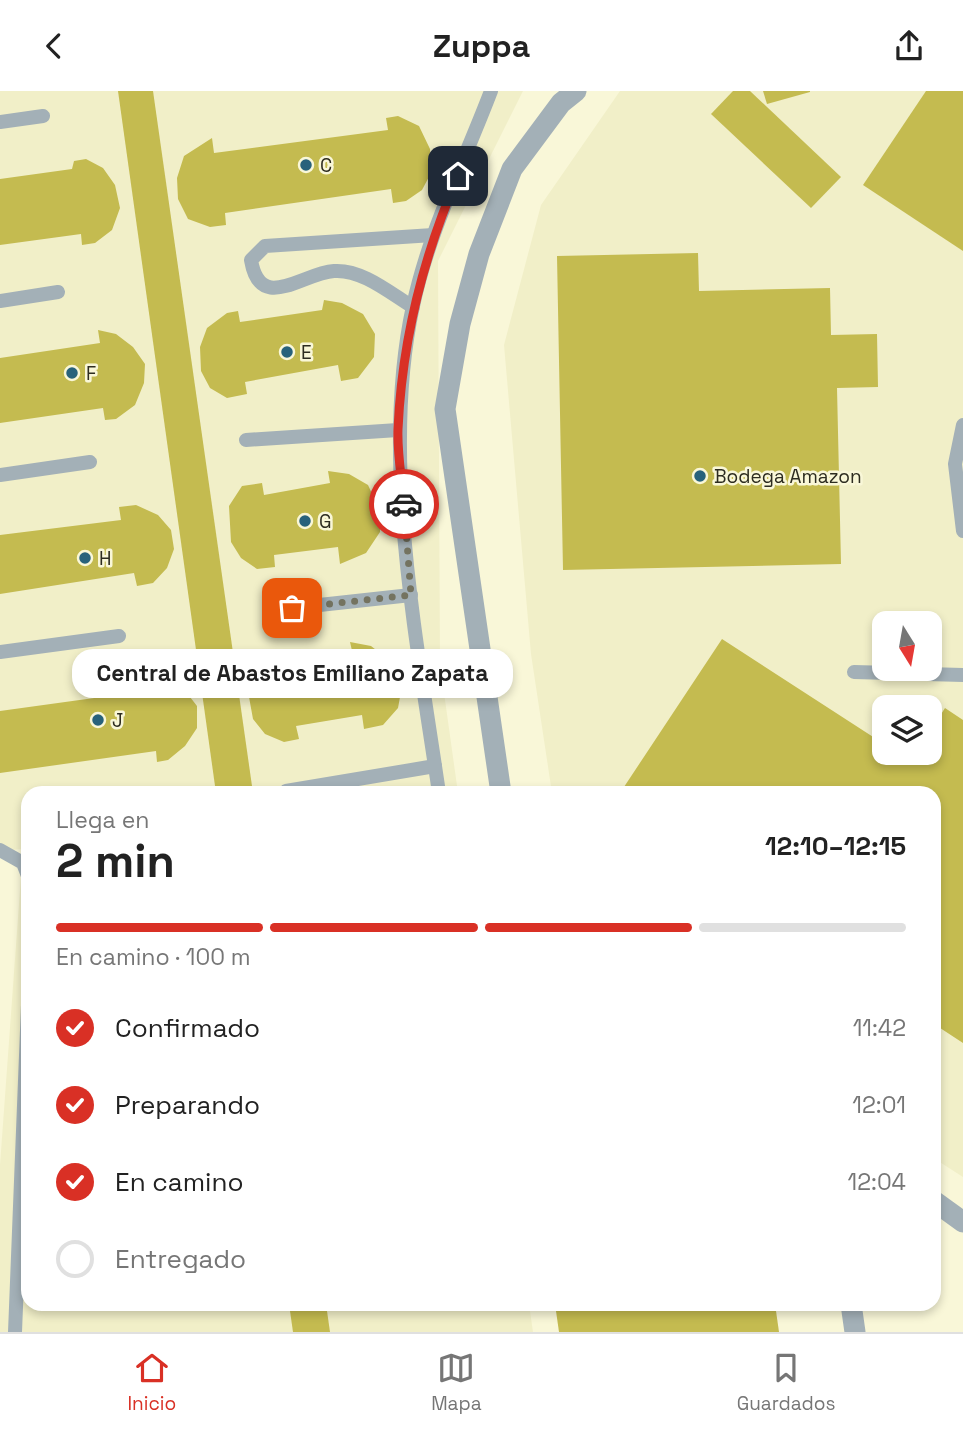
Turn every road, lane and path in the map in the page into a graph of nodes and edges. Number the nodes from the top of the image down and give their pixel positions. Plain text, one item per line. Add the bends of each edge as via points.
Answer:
1 (491, 91) edge
2 (576, 91) edge
3 (43, 116) dead end
4 (0, 122) edge
5 (433, 235) junction
6 (58, 292) dead end
7 (0, 301) edge
8 (412, 307) junction
9 (963, 425) edge
10 (398, 430) junction
11 (246, 440) dead end
12 (90, 462) dead end
13 (0, 475) edge
14 (963, 531) edge
15 (411, 595) junction
16 (292, 608) dead end
17 (119, 636) dead end
18 (0, 652) edge
19 (854, 672) dead end
20 (963, 675) edge
21 (435, 766) junction
22 (316, 786) edge
23 (438, 786) edge
24 (500, 786) edge
25 (0, 851) edge
26 (21, 862) edge
27 (21, 1181) edge
28 (941, 1206) edge
29 (963, 1222) edge
30 (852, 1311) edge
31 (15, 1332) edge
32 (855, 1332) edge

1 - 5 lane
2 - 24 street via 561,103 512,169 472,278 445,409
3 - 4 lane
5 - 8 lane
5 - 8 lane via 264,246 251,260 254,278 263,286 282,287 334,271 363,277
6 - 7 lane
8 - 10 lane
9 - 14 lane via 955,464
10 - 11 lane
10 - 15 lane
12 - 13 lane
15 - 16 lane
15 - 21 lane
17 - 18 lane
19 - 20 lane
21 - 22 lane
21 - 23 lane
25 - 26 lane
27 - 31 lane
28 - 29 street
30 - 32 street

